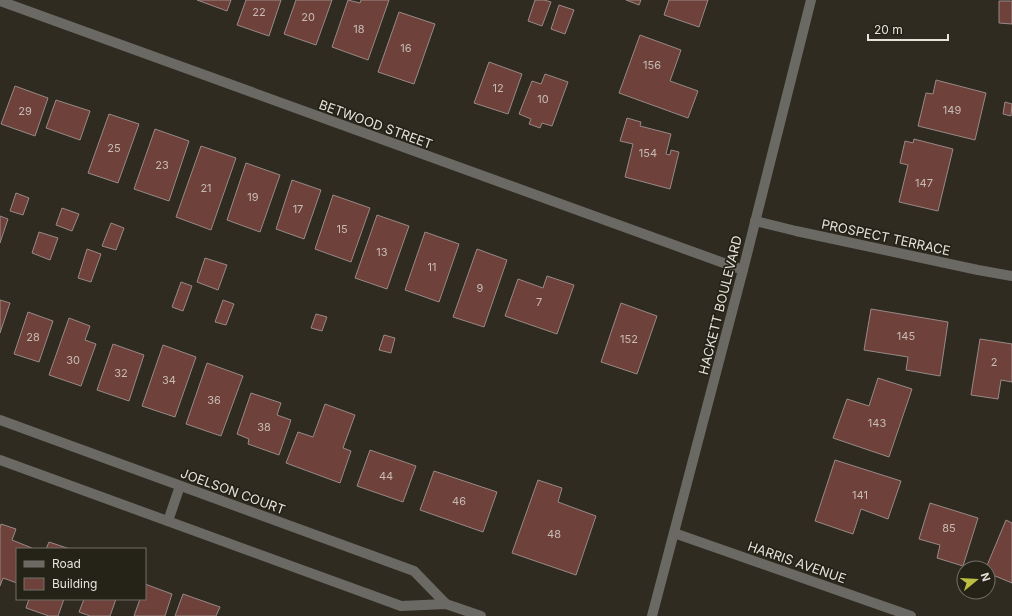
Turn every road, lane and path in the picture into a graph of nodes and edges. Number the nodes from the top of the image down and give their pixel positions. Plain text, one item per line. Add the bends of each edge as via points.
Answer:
1 (811, 0) edge
2 (0, 1) edge
3 (754, 221) junction
4 (743, 270) junction
5 (1012, 276) edge
6 (0, 420) edge
7 (0, 460) edge
8 (180, 486) junction
9 (168, 521) junction
10 (674, 533) junction
11 (446, 604) junction
12 (481, 616) edge
13 (652, 616) edge
14 (910, 616) edge

1 - 3 street, HACKETT BOULEVARD
2 - 4 street, BETWOOD STREET
3 - 4 street, HACKETT BOULEVARD
3 - 5 street, PROSPECT TERRACE
4 - 10 street, HACKETT BOULEVARD
6 - 8 street, JOELSON COURT
7 - 9 street, JOELSON COURT
8 - 9 street
8 - 11 street, JOELSON COURT via 414,571
9 - 11 street, JOELSON COURT via 401,606
10 - 13 street, HACKETT BOULEVARD
10 - 14 street, HARRIS AVENUE
11 - 12 street, JOELSON COURT

